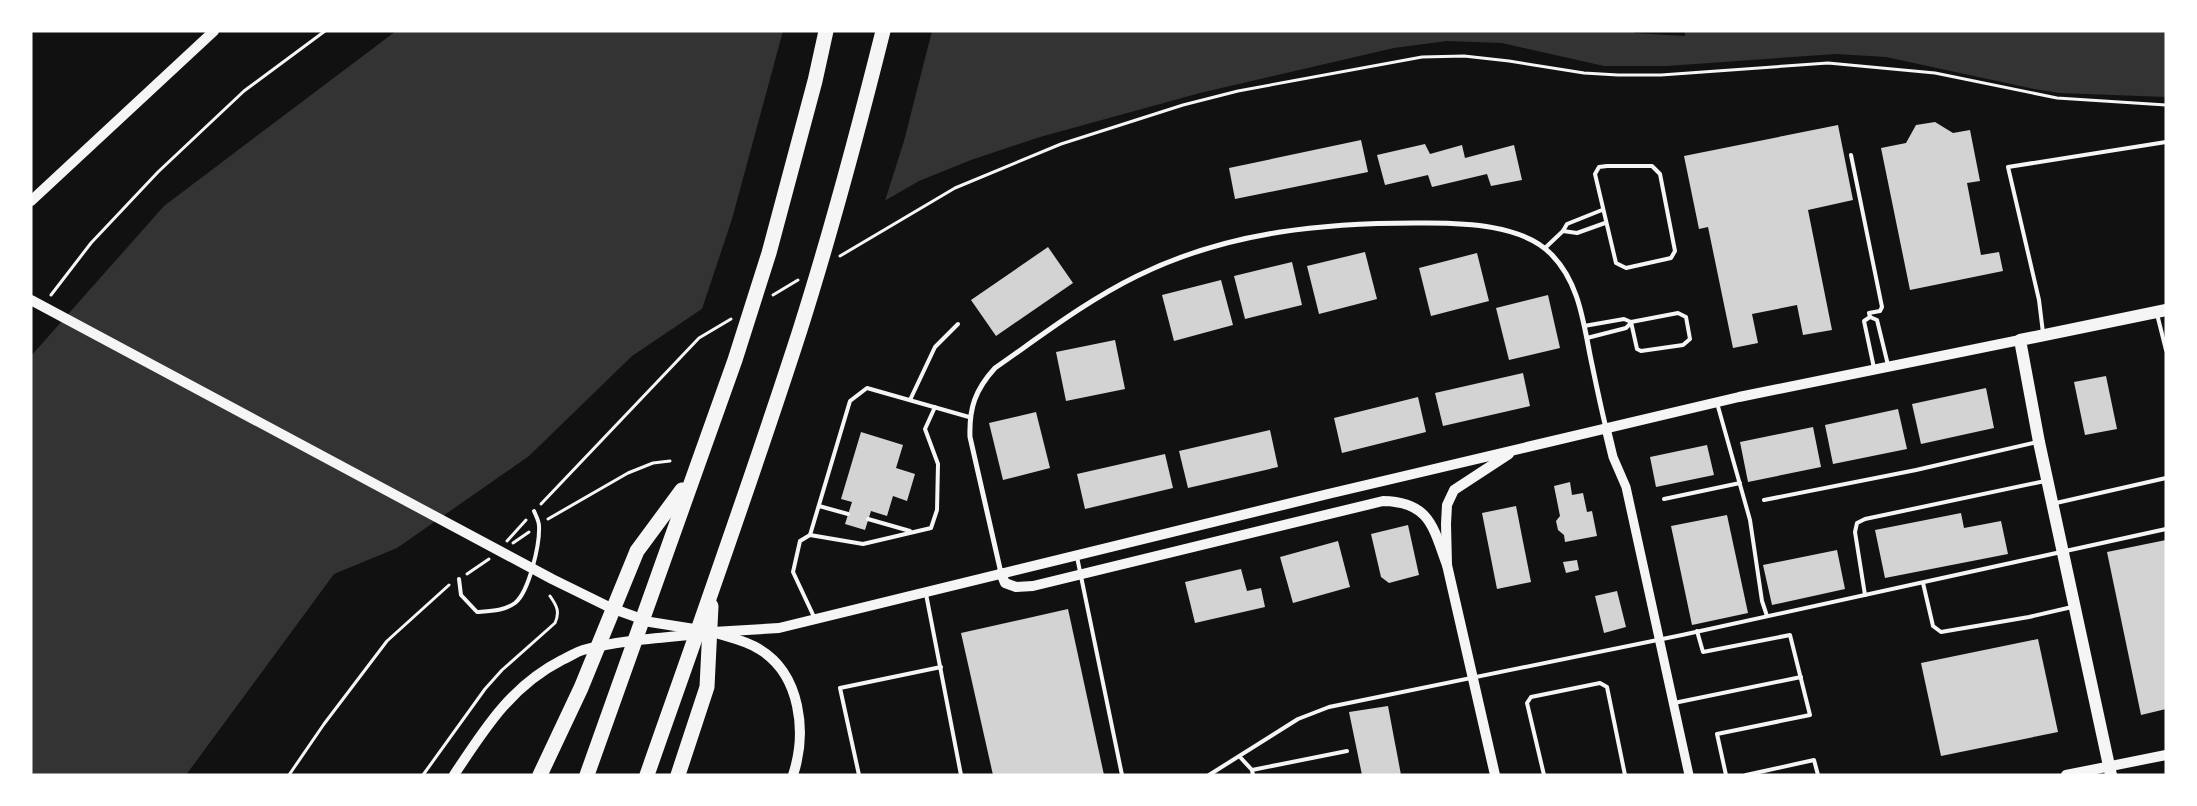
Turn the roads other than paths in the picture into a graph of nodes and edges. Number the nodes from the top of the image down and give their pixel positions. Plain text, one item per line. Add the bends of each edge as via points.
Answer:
1 (214, 31) edge
2 (826, 31) edge
3 (883, 31) edge
4 (2166, 142) edge
5 (1851, 155) dead end
6 (31, 201) edge
7 (1602, 210) junction
8 (1605, 223) junction
9 (1563, 231) junction
10 (1543, 247) junction
11 (31, 300) edge
12 (2161, 311) edge
13 (1870, 317) junction
14 (1631, 322) junction
15 (958, 324) dead end
16 (1584, 326) junction
17 (2043, 335) junction
18 (1587, 338) junction
19 (2020, 340) junction
20 (2166, 350) edge
21 (1889, 367) junction
22 (1874, 370) junction
23 (910, 400) junction
24 (1717, 402) junction
25 (936, 408) junction
26 (969, 417) junction
27 (1606, 428) junction
28 (2039, 442) junction
29 (1516, 449) junction
30 (692, 477) junction
31 (2166, 478) edge
32 (2047, 481) junction
33 (1740, 483) junction
34 (1664, 499) dead end
35 (1764, 500) dead end
36 (2052, 503) junction
37 (819, 506) junction
38 (534, 511) road end
39 (848, 514) dead end
40 (868, 520) dead end
41 (2166, 529) edge
42 (911, 531) junction
43 (810, 535) junction
44 (2062, 552) junction
45 (1077, 555) junction
46 (1447, 565) junction
47 (1001, 573) junction
48 (1081, 574) junction
49 (459, 579) road end
50 (1923, 583) junction
51 (712, 590) junction
52 (926, 592) junction
53 (1865, 595) junction
54 (2074, 607) junction
55 (1767, 616) junction
56 (816, 619) junction
57 (1697, 631) junction
58 (713, 632) junction
59 (1661, 639) junction
60 (941, 667) junction
61 (1472, 677) junction
62 (1801, 677) junction
63 (1674, 703) junction
64 (1347, 751) dead end
65 (2166, 755) edge
66 (1240, 756) junction
67 (2110, 771) edge
68 (1252, 772) edge
69 (454, 775) edge
70 (540, 775) edge
71 (587, 775) edge
72 (647, 775) edge
73 (678, 775) edge
74 (793, 775) edge
75 (859, 775) edge
76 (961, 775) edge
77 (1122, 775) edge
78 (1209, 775) edge
79 (1495, 775) edge
80 (1544, 775) edge
81 (1624, 775) edge
82 (1689, 775) edge
83 (1726, 775) edge
84 (1746, 775) edge
85 (1818, 775) edge
86 (2066, 775) edge

1 - 6 main road
2 - 30 highway via 769,253 735,360
3 - 51 highway via 852,154 801,328
4 - 17 lane via 2008,167 2039,300
5 - 13 lane via 1882,307 1880,311 1869,313
7 - 8 lane
7 - 8 lane via 1594,174 1599,167 1652,166 1660,174 1675,251 1671,258 1626,268 1616,264
7 - 9 lane via 1567,224
8 - 9 lane via 1577,233
9 - 10 lane
10 - 16 street via 1567,275 1578,299
10 - 26 street via 1521,236 1488,227 1462,223 1386,222 1260,234 1220,244 1136,276 1090,302 995,368 976,394
11 - 58 main road via 611,608 650,622
12 - 17 main road
12 - 20 lane
13 - 21 lane via 1877,320
13 - 22 lane via 1864,321
14 - 14 lane via 1682,314 1686,317 1690,339 1683,345 1641,352 1637,349
14 - 16 lane via 1624,318
14 - 18 lane via 1626,328
15 - 23 lane via 935,346
16 - 18 street
17 - 19 main road
18 - 27 street
19 - 21 main road
19 - 28 main road
21 - 22 main road
22 - 24 main road
23 - 25 lane
23 - 37 lane via 867,388 850,401
24 - 27 main road
24 - 33 lane
25 - 26 lane
25 - 42 lane via 925,429 938,464 937,510 931,528
26 - 47 street via 970,437
27 - 29 main road
27 - 59 street via 1612,457 1626,487
28 - 32 main road
28 - 35 lane
29 - 45 main road
29 - 46 main road via 1454,490 1447,504
30 - 70 highway via 637,551 581,688
30 - 71 highway
31 - 36 lane
32 - 36 main road
32 - 53 lane via 1865,518 1858,523 1855,532
33 - 34 lane
33 - 55 lane
36 - 44 main road
37 - 39 lane
37 - 43 lane
38 - 49 lane via 539,525 534,561 523,595 514,604 497,611 477,612 462,595
40 - 42 lane
41 - 44 lane
42 - 43 lane via 863,544
43 - 56 lane via 800,541 793,572
44 - 50 lane
44 - 54 main road
45 - 47 main road
45 - 48 lane
46 - 48 main road via 1426,515 1414,506 1383,500
46 - 61 main road
47 - 48 main road via 1005,583 1016,587
47 - 52 main road
48 - 77 lane
50 - 53 lane
50 - 54 lane via 1933,626 1941,632
51 - 72 highway
51 - 73 highway via 707,686
52 - 56 main road
52 - 60 lane
53 - 55 lane
54 - 67 main road
55 - 57 lane
56 - 58 main road via 779,628
57 - 59 lane
57 - 62 lane via 1703,652 1790,635
58 - 69 main road via 635,640 581,650 546,668 524,684 501,708
58 - 74 main road via 760,649 786,677 800,718 801,742
59 - 61 lane
59 - 63 street
60 - 75 lane via 840,688
60 - 76 lane
61 - 66 lane via 1328,707 1298,719
61 - 79 main road
62 - 63 lane
62 - 83 lane via 1810,714 1717,734
63 - 82 street
64 - 68 lane
65 - 67 main road
66 - 68 lane
66 - 78 lane
67 - 86 main road
80 - 81 lane via 1527,703 1531,697 1600,684 1607,688
84 - 85 lane via 1814,760

